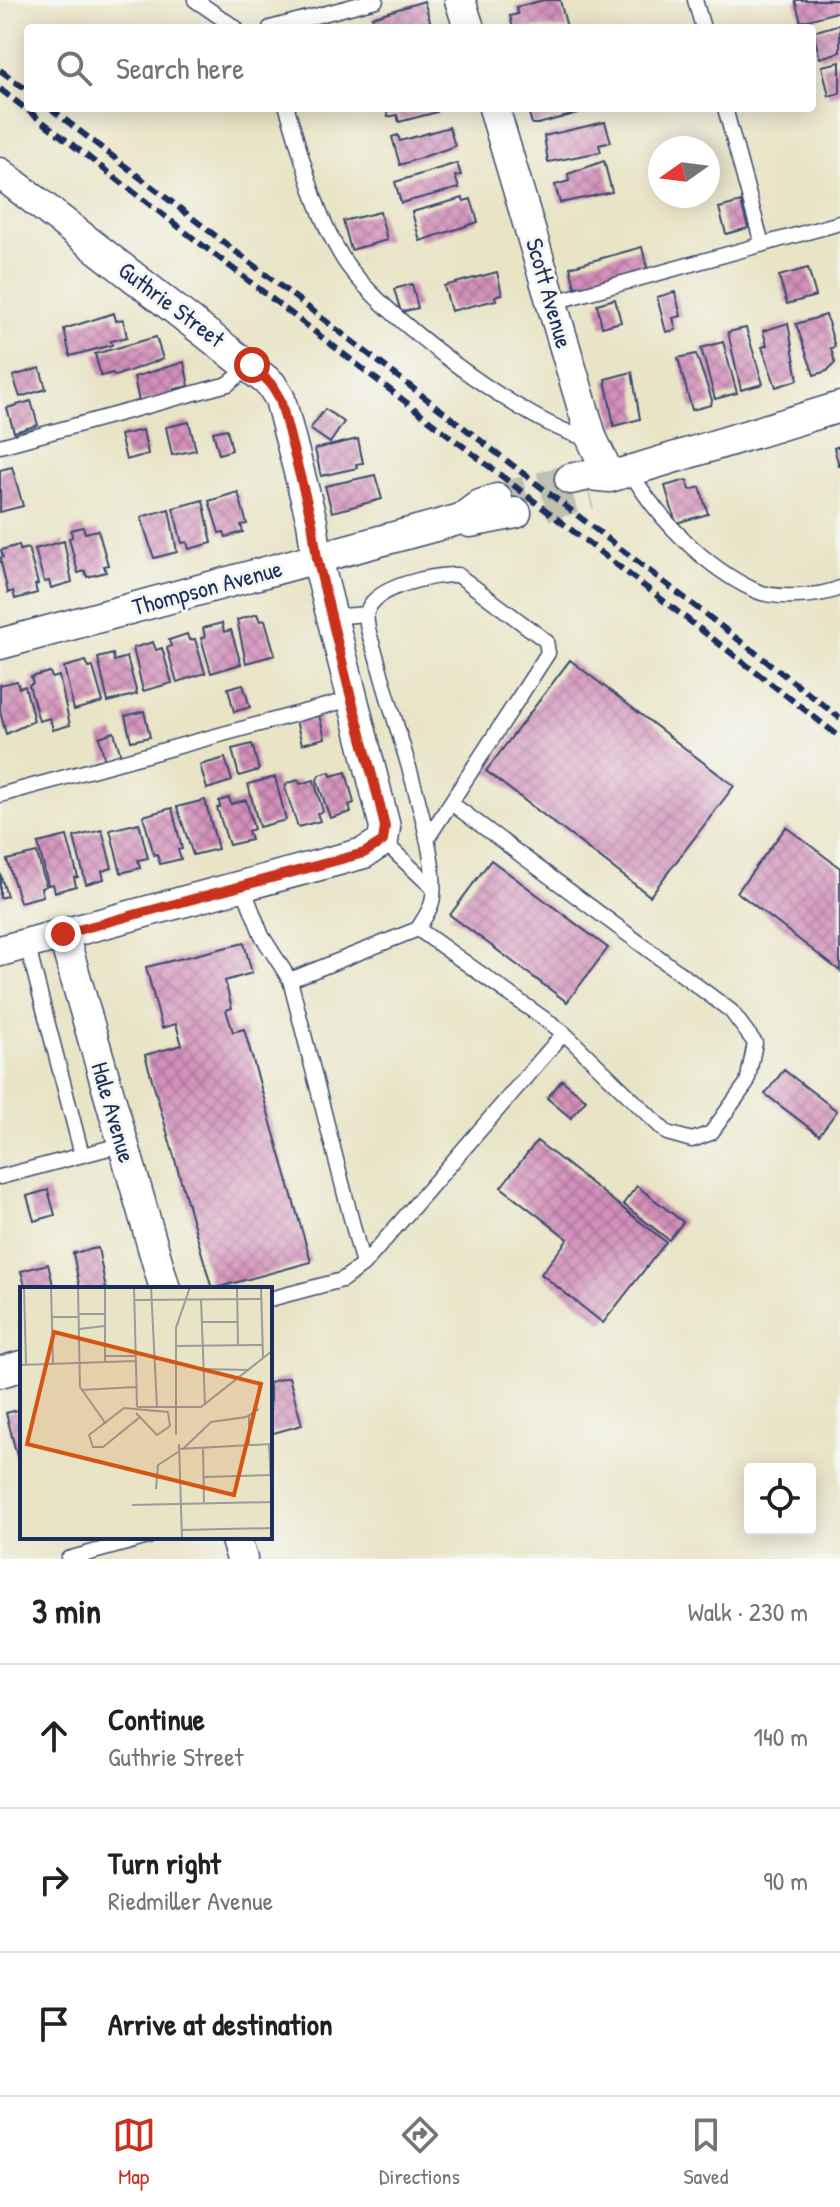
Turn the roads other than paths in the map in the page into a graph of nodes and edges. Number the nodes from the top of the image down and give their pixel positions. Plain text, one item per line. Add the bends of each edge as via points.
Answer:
1 (195, 0) edge
2 (376, 0) edge
3 (460, 0) edge
4 (695, 0) edge
5 (230, 24) edge
6 (285, 24) edge
7 (468, 24) edge
8 (702, 24) edge
9 (288, 112) edge
10 (495, 112) edge
11 (726, 112) edge
12 (0, 173) edge
13 (840, 223) edge
14 (762, 244) junction
15 (554, 302) junction
16 (252, 365) junction
17 (840, 407) edge
18 (592, 439) junction
19 (0, 445) edge
20 (600, 480) junction
21 (507, 506) tunnel mouth
22 (317, 558) junction
23 (840, 588) edge
24 (366, 614) junction
25 (331, 617) junction
26 (0, 644) edge
27 (382, 677) junction
28 (350, 692) junction
29 (0, 795) edge
30 (451, 803) junction
31 (427, 839) junction
32 (383, 841) junction
33 (242, 885) junction
34 (432, 887) junction
35 (418, 929) junction
36 (63, 934) junction
37 (13, 947) edge
38 (290, 980) junction
39 (564, 1033) junction
40 (124, 1144) junction
41 (82, 1155) junction
42 (0, 1177) edge
43 (363, 1265) junction
44 (164, 1287) edge
45 (272, 1298) edge
46 (20, 1367) edge
47 (0, 1372) edge
48 (141, 1539) edge
49 (236, 1539) edge
50 (68, 1559) edge
51 (242, 1559) edge

1 - 5 lane
2 - 6 lane
3 - 7 street
4 - 8 lane
9 - 18 lane via 323,222 363,287 501,395 573,436
10 - 15 street, Scott Avenue
11 - 14 lane
12 - 16 street, Guthrie Street
13 - 14 lane
14 - 15 lane
15 - 18 street, Scott Avenue
16 - 19 lane via 228,384
16 - 22 street, Guthrie Street via 280,399
17 - 20 street
18 - 20 street, Scott Avenue
20 - 23 lane via 640,490 694,548 757,592 780,595
21 - 22 street, Thompson Avenue via 480,523 461,519
22 - 25 street, Guthrie Street
22 - 26 street, Thompson Avenue
24 - 25 lane
24 - 27 lane
24 - 30 lane via 371,603 396,586 458,575 546,641 548,653
25 - 28 street, Guthrie Street
27 - 28 lane
27 - 31 lane
28 - 29 lane
28 - 32 street, Guthrie Street via 385,827
30 - 31 lane
30 - 39 lane via 731,1011 755,1043 747,1083 711,1133 692,1140 667,1133
31 - 34 lane
32 - 33 street via 364,853
32 - 34 lane
33 - 36 street
33 - 38 lane via 262,936
34 - 35 lane via 432,901
35 - 38 lane
35 - 39 lane
36 - 37 street
36 - 40 street, Hale Avenue
37 - 41 lane
38 - 43 lane
39 - 43 lane
40 - 41 lane
40 - 44 street, Hale Avenue
41 - 42 lane
43 - 45 lane via 342,1280
46 - 47 street
48 - 50 lane
49 - 51 street

